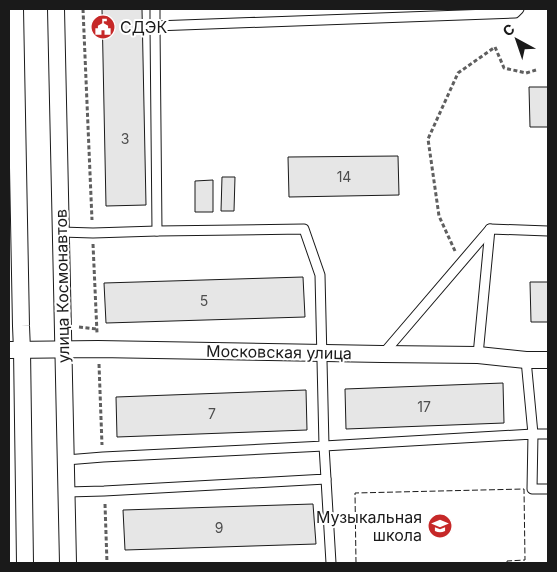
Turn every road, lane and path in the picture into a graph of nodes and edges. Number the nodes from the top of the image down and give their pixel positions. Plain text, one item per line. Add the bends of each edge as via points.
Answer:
1 (15, 9) edge
2 (56, 9) edge
3 (83, 9) edge
4 (155, 9) edge
5 (519, 9) edge
6 (155, 26) junction
7 (536, 70) dead end
8 (14, 202) edge
9 (490, 229) junction
10 (157, 231) junction
11 (548, 231) edge
12 (61, 232) junction
13 (93, 233) junction
14 (461, 263) junction
15 (78, 327) dead end
16 (97, 329) junction
17 (98, 349) junction
18 (15, 350) edge
19 (64, 350) junction
20 (322, 353) junction
21 (382, 354) junction
22 (478, 355) junction
23 (526, 360) junction
24 (548, 360) edge
25 (533, 434) junction
26 (548, 434) edge
27 (324, 446) junction
28 (103, 457) junction
29 (66, 460) junction
30 (326, 479) junction
31 (548, 489) edge
32 (104, 491) junction
33 (66, 492) junction
34 (25, 563) edge
35 (68, 563) edge
36 (107, 563) edge
37 (331, 563) edge

1 - 8 street
2 - 12 street, улица Космонавтов
3 - 13 path
4 - 6 lane
5 - 6 lane via 515,13
6 - 10 lane
7 - 14 path via 526,74 504,68 496,47 458,73 428,139 439,216
8 - 18 street via 21,326
9 - 11 lane
9 - 14 lane
9 - 22 lane
10 - 13 lane
10 - 20 lane via 304,229 320,274
12 - 13 lane
12 - 19 street, улица Космонавтов
13 - 16 path
14 - 21 lane
15 - 16 path
16 - 17 path
17 - 19 street, Московская улица
17 - 20 street, Московская улица
17 - 28 path
18 - 19 street, Московская улица
18 - 34 street
19 - 29 street, улица Космонавтов
20 - 21 street, Московская улица
20 - 27 lane
21 - 22 street, Московская улица
22 - 23 street, Московская улица
23 - 24 street, Московская улица
23 - 25 lane
25 - 26 lane
25 - 27 lane
25 - 31 lane via 532,489
27 - 28 lane
27 - 30 lane
28 - 29 lane
29 - 33 street, улица Космонавтов
30 - 32 lane
30 - 37 lane
32 - 33 lane
32 - 36 path
33 - 35 street, улица Космонавтов

